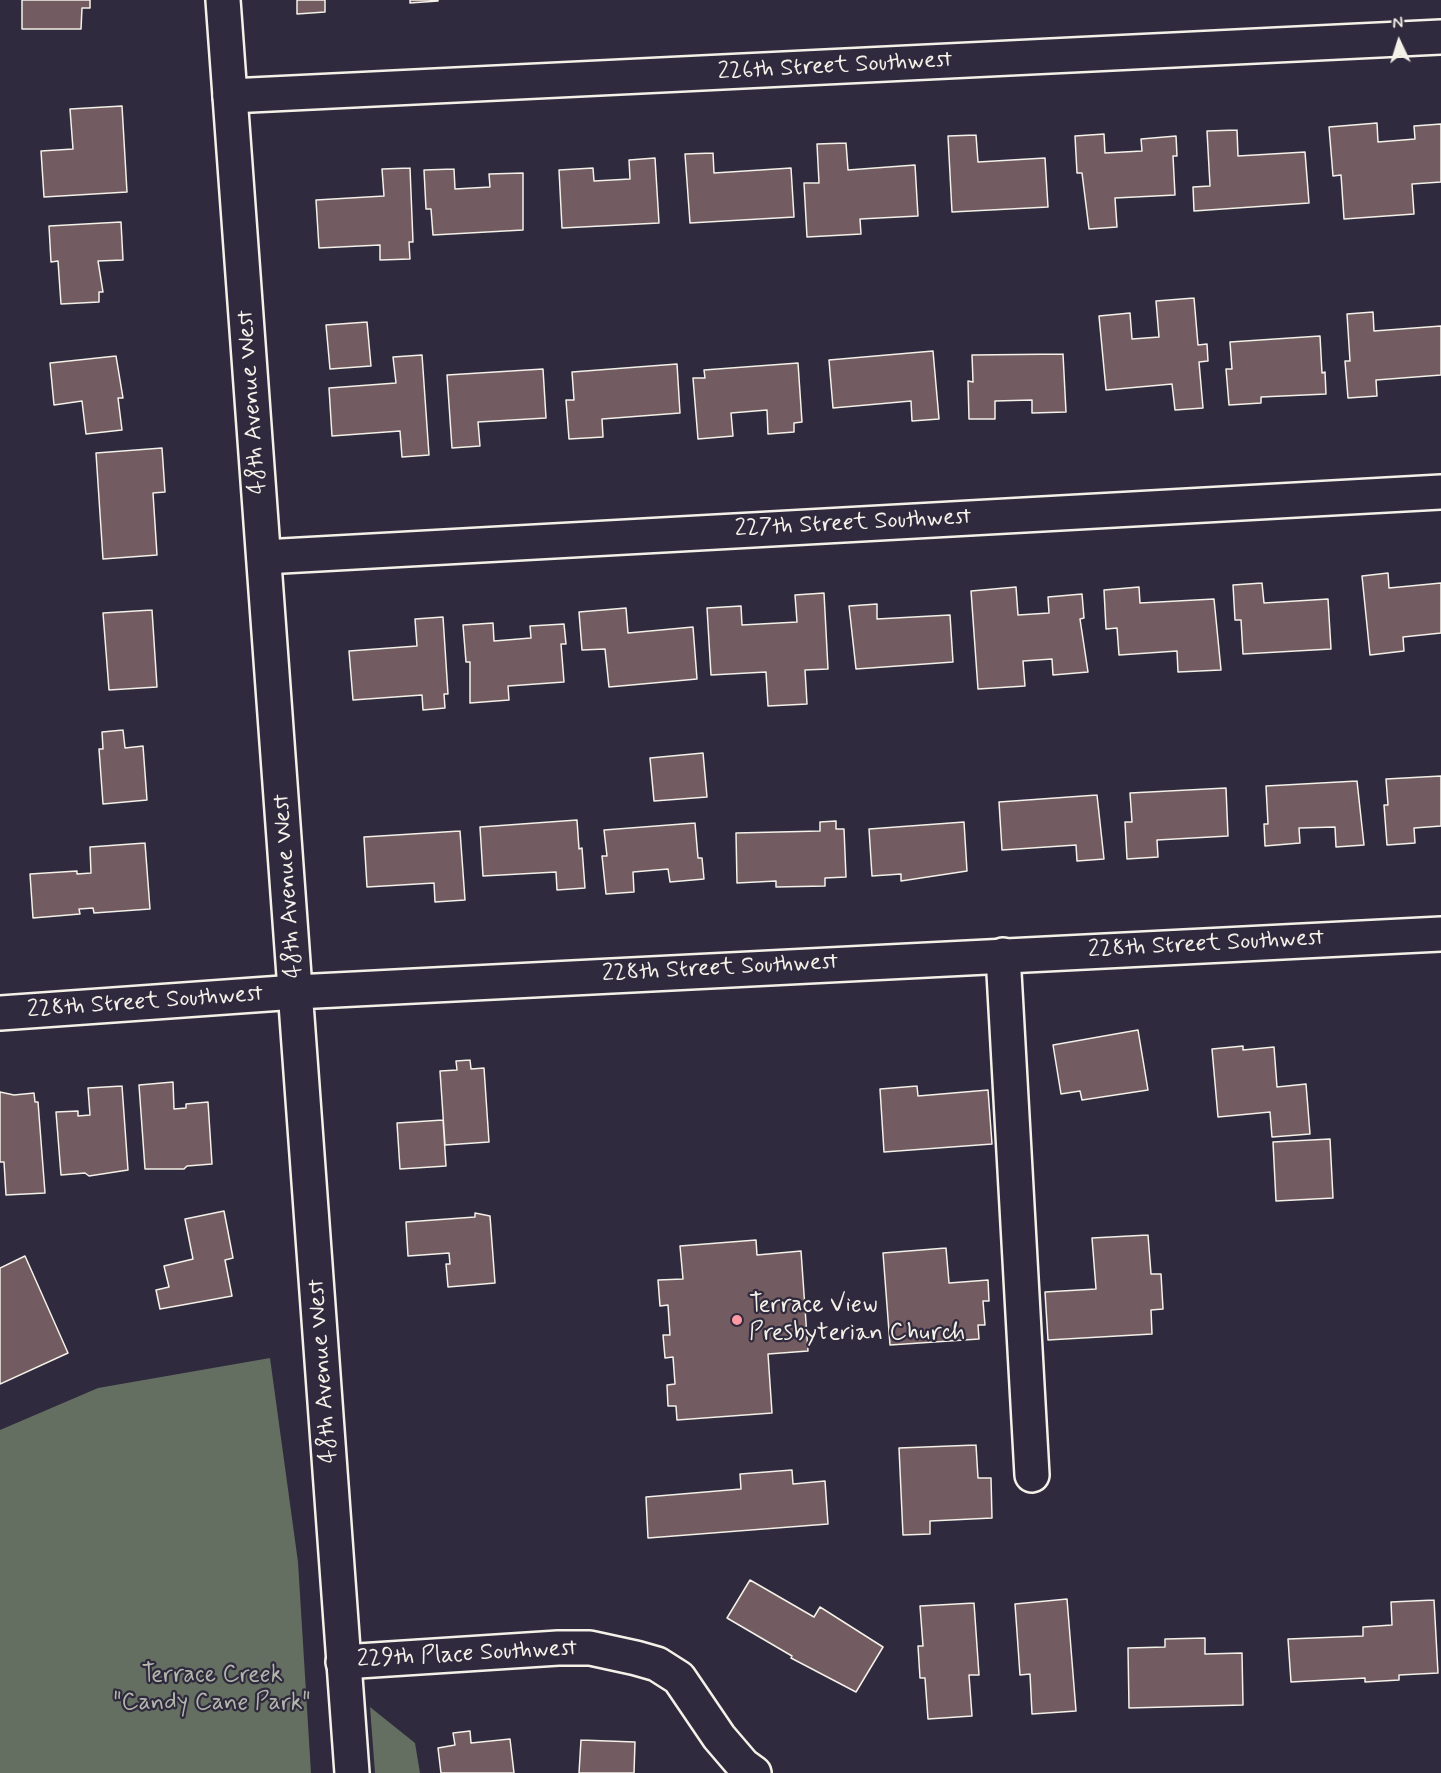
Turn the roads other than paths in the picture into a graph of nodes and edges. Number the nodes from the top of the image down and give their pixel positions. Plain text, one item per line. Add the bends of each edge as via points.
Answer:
1 (223, 0) edge
2 (1441, 38) edge
3 (230, 96) junction
4 (1441, 492) edge
5 (264, 556) junction
6 (1441, 934) edge
7 (1003, 955) junction
8 (296, 992) junction
9 (0, 1013) edge
10 (1032, 1475) dead end
11 (343, 1662) junction
12 (352, 1773) edge
13 (754, 1773) edge

1 - 3 street, 48th Avenue West
2 - 3 street, 226th Street Southwest
3 - 5 street, 48th Avenue West
4 - 5 street, 227th Street Southwest
5 - 8 street, 48th Avenue West
6 - 7 street, 228th Street Southwest
7 - 8 street, 228th Street Southwest
7 - 10 street
8 - 9 street, 228th Street Southwest
8 - 11 street, 48th Avenue West
11 - 12 street, 48th Avenue West
11 - 13 street, 229th Place Southwest via 558,1648 590,1648 636,1658 657,1664 679,1678 719,1737

